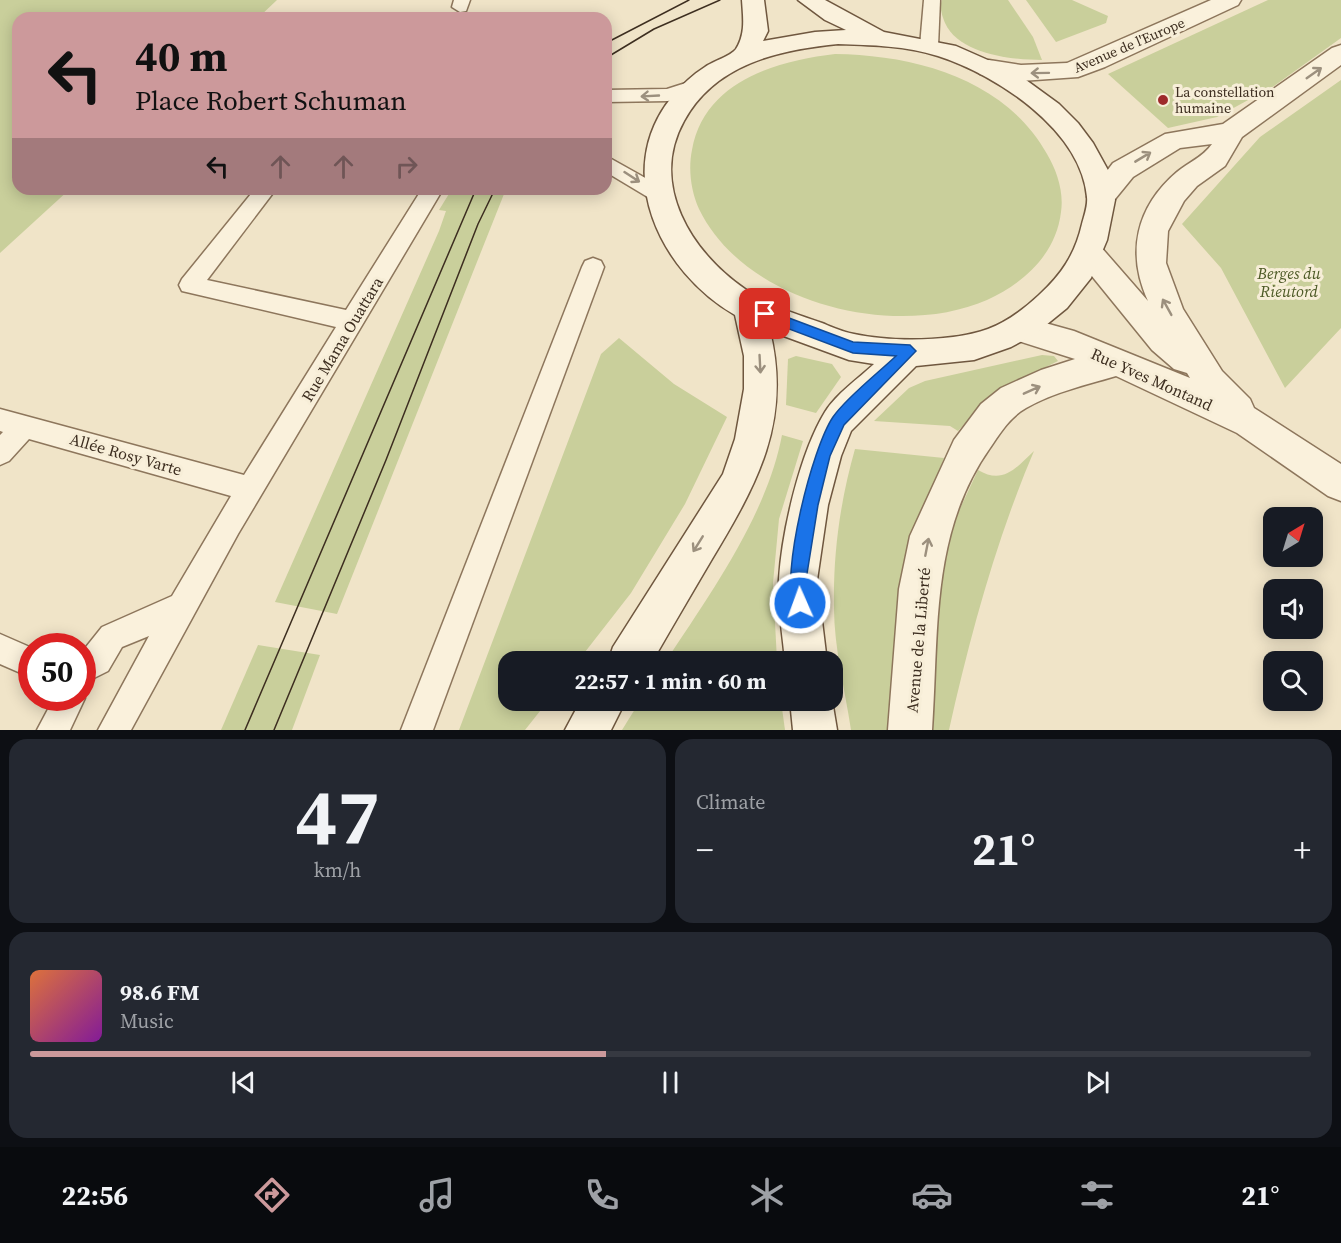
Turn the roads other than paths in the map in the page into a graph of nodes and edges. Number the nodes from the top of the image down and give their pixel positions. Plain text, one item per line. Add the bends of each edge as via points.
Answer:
1 (753, 0) edge
2 (809, 0) edge
3 (932, 0) edge
4 (1230, 0) edge
5 (882, 37) junction
6 (929, 46) junction
7 (746, 52) junction
8 (1341, 53) edge
9 (988, 68) junction
10 (692, 87) junction
11 (612, 96) edge
12 (1230, 132) junction
13 (612, 167) edge
14 (658, 194) junction
15 (261, 195) edge
16 (429, 195) edge
17 (1101, 197) junction
18 (1089, 254) junction
19 (593, 267) dead end
20 (749, 307) junction
21 (352, 321) junction
22 (1020, 329) junction
23 (910, 351) junction
24 (1116, 362) junction
25 (1208, 378) junction
26 (12, 423) edge
27 (1249, 423) junction
28 (0, 453) edge
29 (1341, 484) edge
30 (251, 489) junction
31 (182, 606) junction
32 (0, 649) edge
33 (635, 651) edge
34 (805, 651) edge
35 (18, 657) edge
36 (96, 661) edge
37 (63, 711) edge
38 (598, 711) edge
39 (812, 711) edge
40 (53, 730) edge
41 (114, 730) edge
42 (417, 730) edge
43 (587, 730) edge
44 (815, 730) edge
45 (910, 730) edge

1 - 7 street via 756,31
2 - 5 street
3 - 6 lane
4 -> 9 street, Avenue de l'Europe via 1069,71 1021,73
5 - 6 street
5 - 7 street via 810,39
6 - 9 street
7 - 10 street
12 -> 8 street
9 - 17 street via 1037,99 1069,129 1090,162
10 -> 11 lane via 658,96
10 - 14 street via 665,125 655,159
17 -> 12 street via 1124,170 1158,148 1174,140
25 -> 12 street, Rue Yves Montand via 1160,294 1150,248 1163,210 1180,186 1225,151
13 -> 14 lane
14 - 20 street via 683,249 731,296
15 - 21 lane via 190,285
16 - 21 lane, Rue Mama Ouattara
17 - 18 street
18 - 22 street via 1076,277 1056,299
18 - 25 street, Rue Yves Montand via 1163,341
19 - 42 lane
20 - 23 street via 853,348
20 -> 33 street via 760,356 761,389 753,439 738,482
21 - 30 lane, Rue Mama Ouattara
22 - 23 street via 977,346 926,353
22 - 24 street, Rue Yves Montand
23 - 34 street via 838,421 823,456 810,505 798,580
24 - 27 street, Rue Yves Montand
45 -> 24 street, Avenue de la Liberté via 919,589 929,536 967,451 993,414 1013,398 1053,380
25 - 27 street, Rue Yves Montand
26 - 28 lane
26 - 30 lane, Allée Rosy Varte
27 - 29 street, Rue Yves Montand
30 - 31 lane, Rue Mama Ouattara
31 - 36 lane via 112,637
31 - 41 lane, Rue Mama Ouattara
32 - 35 lane
37 - 40 lane
38 - 43 street
39 - 44 street

